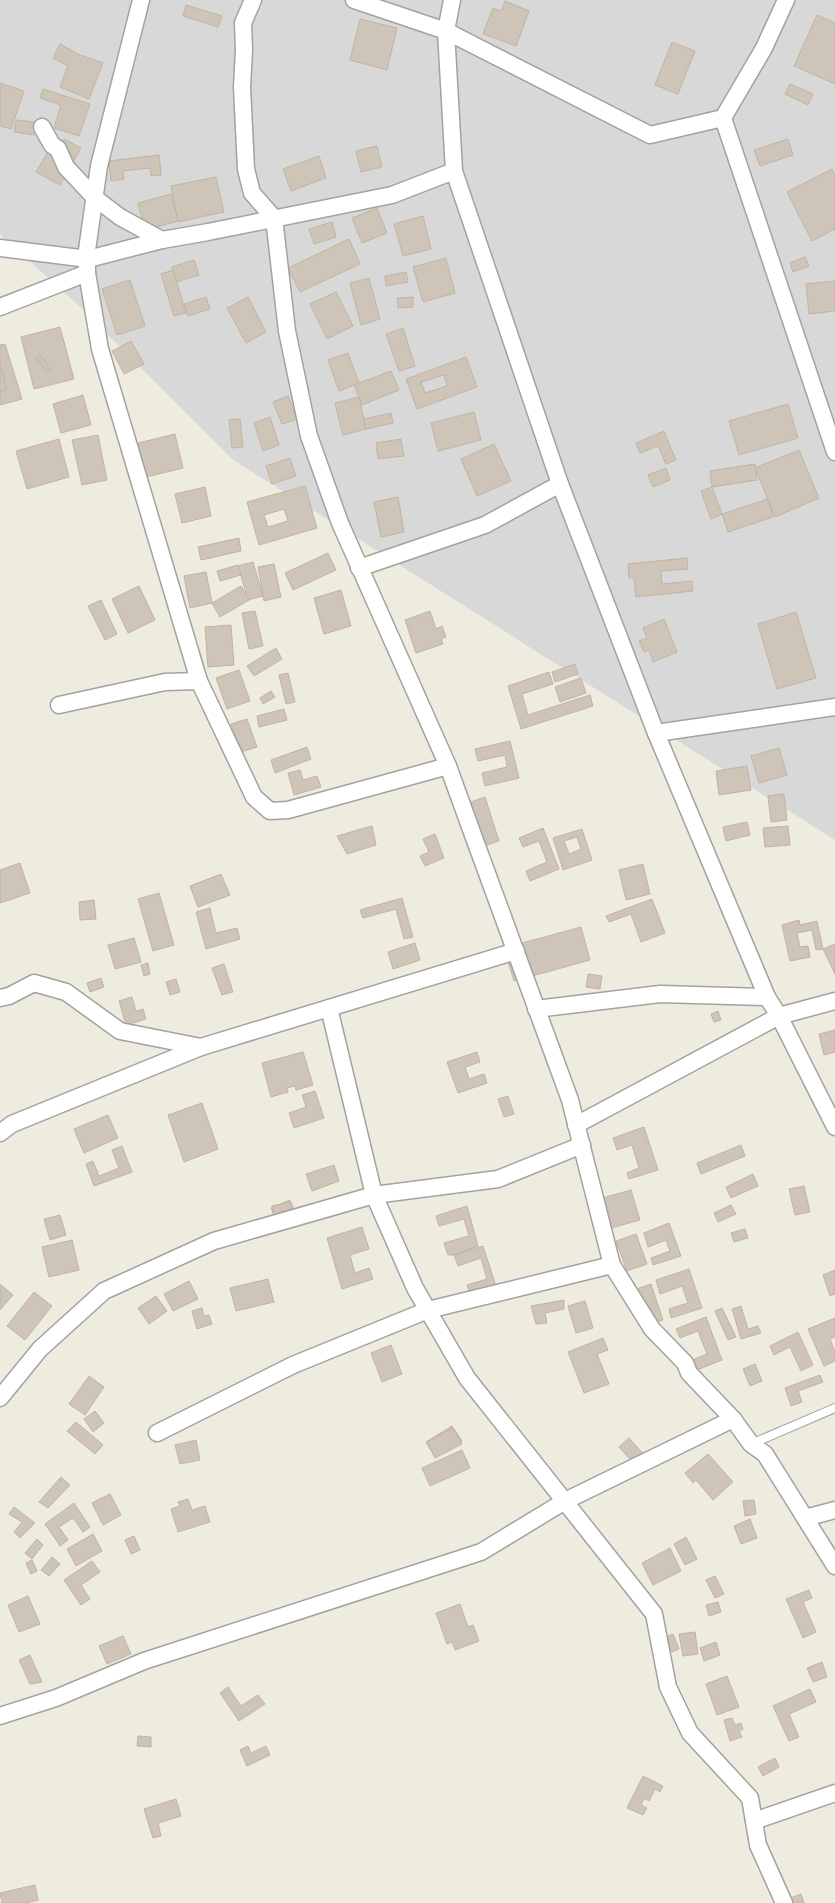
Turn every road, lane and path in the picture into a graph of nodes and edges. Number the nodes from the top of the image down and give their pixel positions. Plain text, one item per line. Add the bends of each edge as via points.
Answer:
1 (141, 0) edge
2 (253, 0) edge
3 (354, 0) edge
4 (452, 0) edge
5 (786, 0) edge
6 (446, 31) junction
7 (723, 118) junction
8 (42, 127) dead end
9 (454, 171) junction
10 (95, 198) junction
11 (274, 218) junction
12 (162, 240) junction
13 (0, 248) edge
14 (88, 266) junction
15 (0, 307) edge
16 (835, 452) edge
17 (560, 484) junction
18 (359, 568) junction
19 (199, 681) junction
20 (59, 705) dead end
21 (835, 707) edge
22 (656, 733) junction
23 (448, 766) junction
24 (516, 951) junction
25 (767, 997) junction
26 (0, 998) edge
27 (835, 1002) edge
28 (329, 1008) junction
29 (536, 1008) junction
30 (779, 1016) junction
31 (201, 1047) junction
32 (576, 1125) junction
33 (835, 1127) edge
34 (0, 1133) edge
35 (582, 1145) junction
36 (374, 1195) junction
37 (612, 1265) junction
38 (428, 1310) junction
39 (0, 1398) edge
40 (835, 1408) edge
41 (733, 1419) junction
42 (157, 1433) dead end
43 (751, 1444) junction
44 (565, 1501) junction
45 (835, 1510) edge
46 (805, 1518) junction
47 (835, 1566) edge
48 (0, 1716) edge
49 (835, 1793) edge
50 (754, 1821) junction
51 (784, 1903) edge

1 - 10 street via 99,166
2 - 11 street via 243,22 246,169 252,193
3 - 6 street
4 - 6 street
5 - 7 street via 764,48
6 - 7 street via 650,135
6 - 9 street
7 - 16 street
8 - 10 street via 66,167
9 - 11 street via 392,195
9 - 17 street
10 - 12 street via 120,217
10 - 14 street via 87,250
11 - 12 street
11 - 18 street via 287,331 309,436
12 - 14 street
13 - 14 street
14 - 15 street
14 - 19 street via 100,349
17 - 18 street via 485,525
17 - 22 street
18 - 23 street
19 - 20 street via 166,682
19 - 23 street via 254,797 270,811 288,810
21 - 22 street
22 - 25 street
23 - 24 street
24 - 28 street
24 - 29 street
25 - 29 street via 660,994
25 - 30 street
26 - 31 street via 34,983 66,992 120,1031
27 - 30 street
28 - 31 street
28 - 36 street
29 - 32 street
30 - 32 street
30 - 33 street
31 - 34 street via 12,1124
32 - 35 street
35 - 36 street via 498,1179
35 - 37 street
36 - 38 street
36 - 39 street via 214,1241 104,1291 40,1349
37 - 38 street
37 - 41 street via 652,1329 685,1363 689,1374
38 - 42 street via 293,1365
38 - 44 street via 467,1378
40 - 43 lane
41 - 43 street
41 - 44 street
43 - 46 street via 765,1454
44 - 48 street via 481,1552 144,1661 56,1698
44 - 50 street via 654,1614 668,1686 690,1732 750,1798
45 - 46 street
46 - 47 street
49 - 50 street
50 - 51 street via 758,1845

